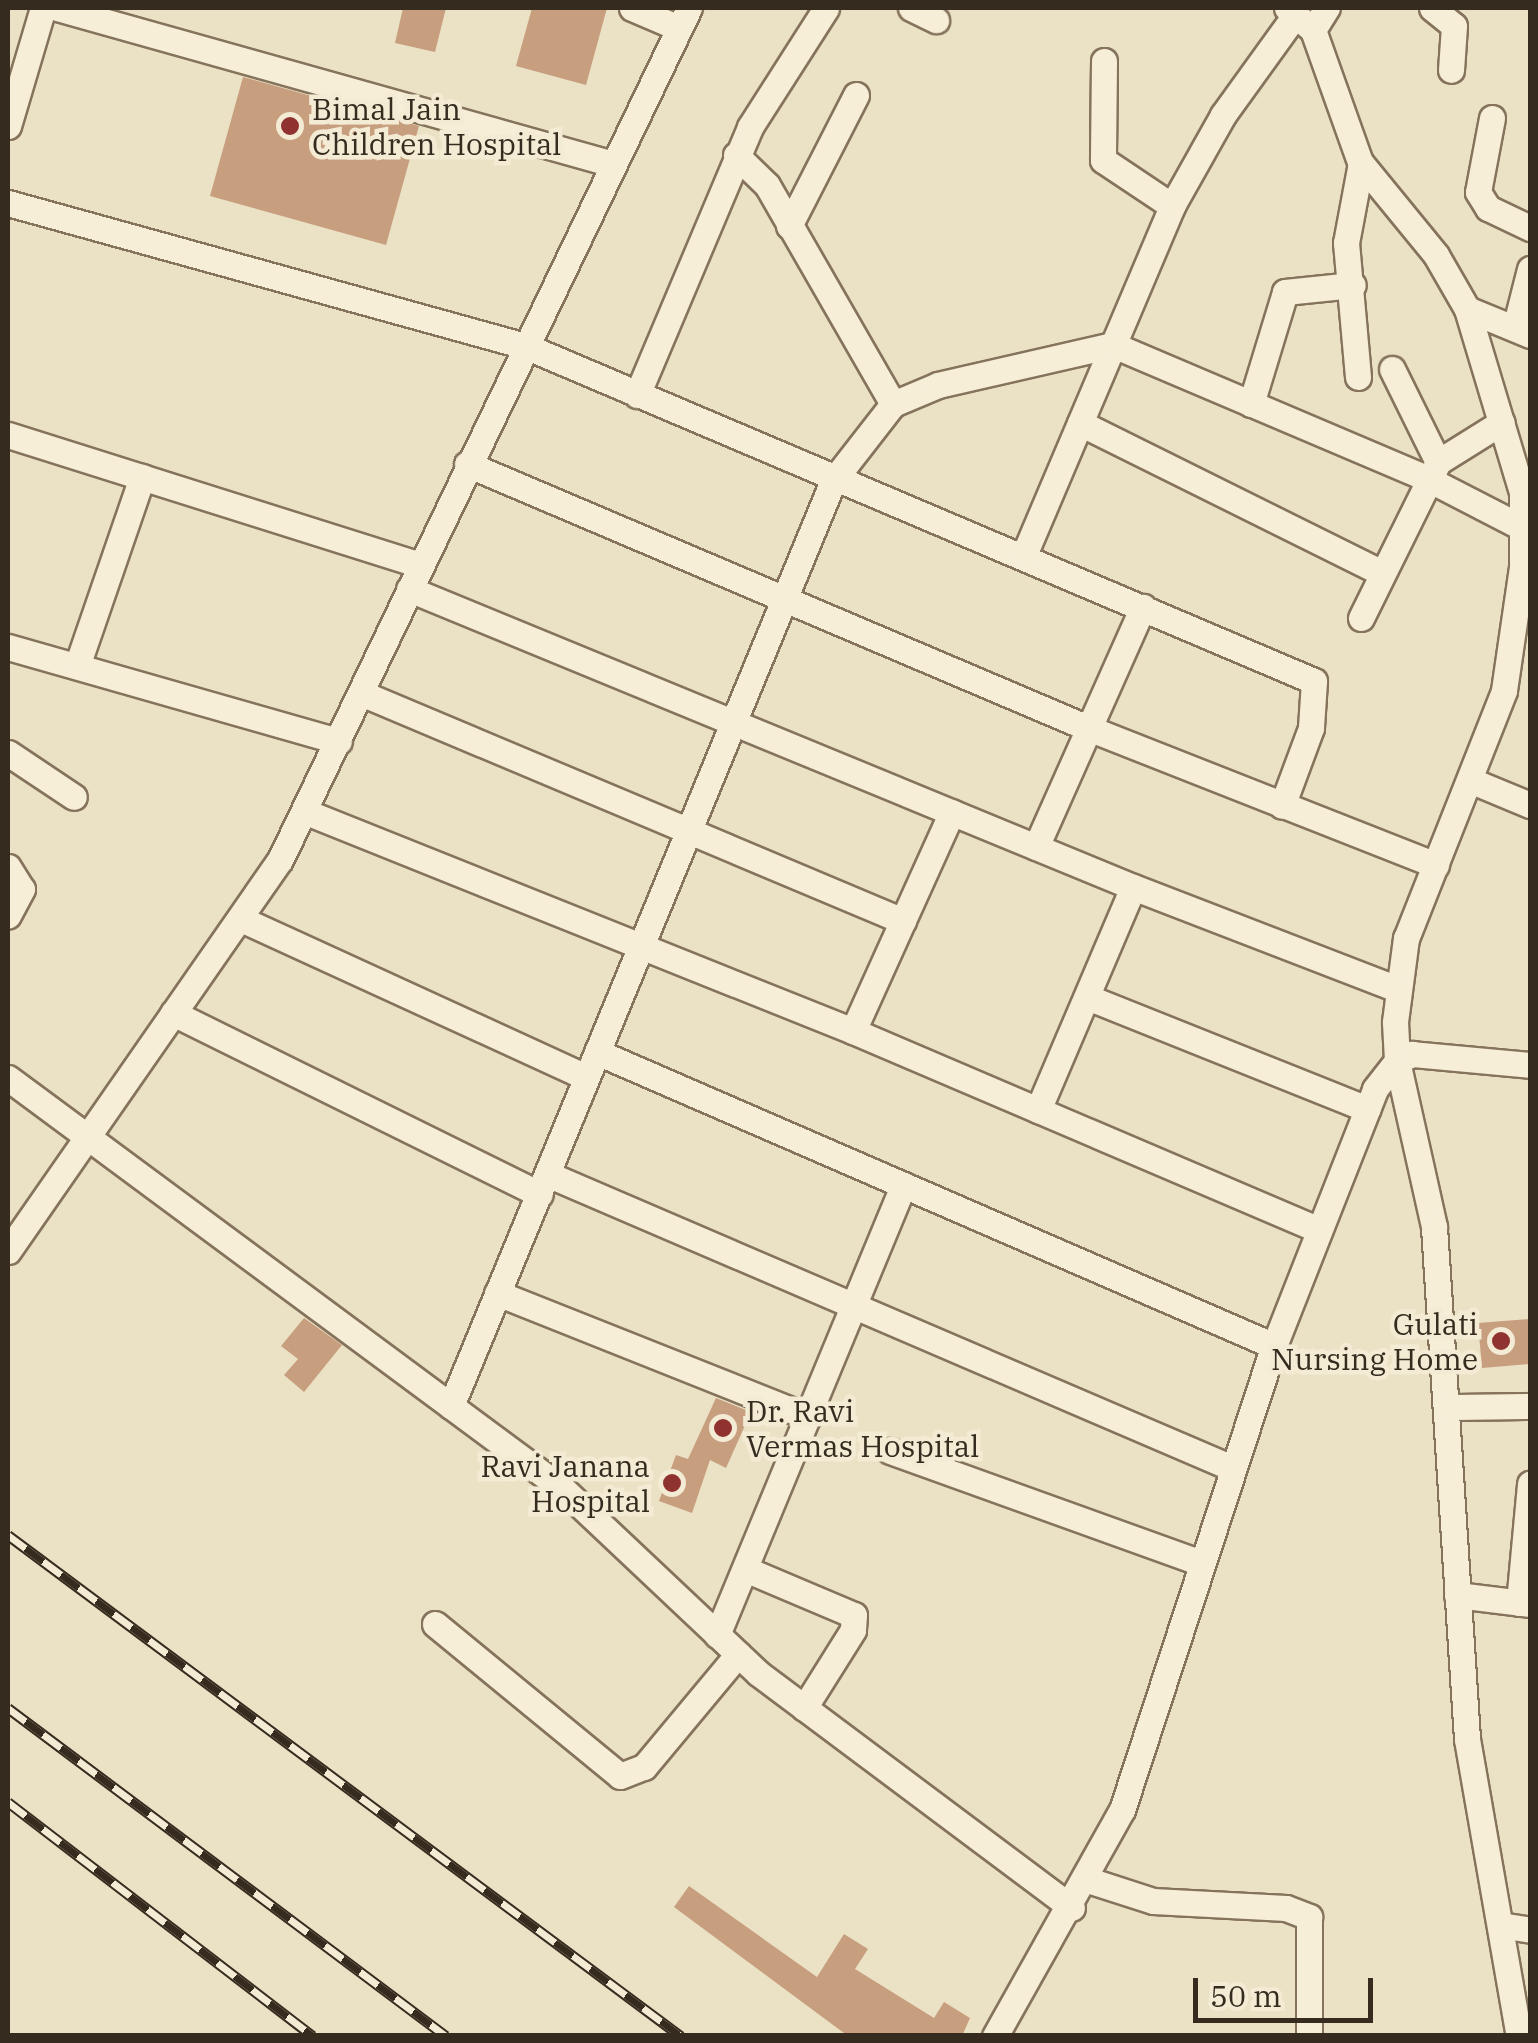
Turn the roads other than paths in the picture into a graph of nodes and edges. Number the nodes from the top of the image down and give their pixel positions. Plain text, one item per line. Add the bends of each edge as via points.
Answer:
1 (43, 8) edge
2 (58, 8) edge
3 (632, 8) edge
4 (826, 8) edge
5 (912, 8) edge
6 (1432, 8) edge
7 (1306, 15) edge
8 (684, 18) edge
9 (936, 20) dead end
10 (1104, 61) dead end
11 (1452, 70) dead end
12 (856, 95) dead end
13 (1492, 118) dead end
14 (8, 126) edge
15 (736, 155) junction
16 (1361, 163) junction
17 (613, 164) junction
18 (8, 203) edge
19 (1172, 206) junction
20 (790, 226) junction
21 (1530, 228) edge
22 (1530, 269) edge
23 (1353, 285) junction
24 (1467, 309) junction
25 (1523, 331) edge
26 (1112, 345) junction
27 (524, 346) junction
28 (1392, 369) dead end
29 (1358, 378) dead end
30 (637, 395) junction
31 (892, 404) junction
32 (1251, 404) junction
33 (1502, 422) junction
34 (1080, 423) junction
35 (8, 435) edge
36 (467, 464) junction
37 (1433, 470) junction
38 (142, 477) junction
39 (833, 480) junction
40 (1524, 529) junction
41 (1024, 555) junction
42 (1526, 568) edge
43 (1380, 572) junction
44 (415, 577) junction
45 (784, 600) junction
46 (1143, 607) junction
47 (1361, 618) dead end
48 (8, 647) edge
49 (77, 666) junction
50 (361, 693) junction
51 (733, 722) junction
52 (1088, 728) junction
53 (338, 741) junction
54 (8, 753) edge
55 (1472, 782) junction
56 (74, 798) dead end
57 (1530, 804) edge
58 (1282, 806) junction
59 (306, 812) junction
60 (952, 812) junction
61 (686, 831) junction
62 (1036, 847) junction
63 (1436, 865) junction
64 (8, 867) edge
65 (1133, 887) junction
66 (8, 915) edge
67 (241, 920) junction
68 (902, 921) junction
69 (640, 949) junction
70 (1398, 989) junction
71 (1088, 997) junction
72 (173, 1013) junction
73 (853, 1031) junction
74 (597, 1052) junction
75 (1396, 1061) junction
76 (1530, 1065) edge
77 (8, 1078) edge
78 (586, 1078) junction
79 (1367, 1109) junction
80 (1038, 1110) junction
81 (88, 1136) junction
82 (543, 1184) junction
83 (903, 1185) junction
84 (1319, 1230) junction
85 (8, 1251) edge
86 (497, 1293) junction
87 (855, 1306) junction
88 (1274, 1346) junction
89 (451, 1406) junction
90 (1530, 1406) edge
91 (1450, 1407) junction
92 (808, 1417) junction
93 (890, 1451) dead end
94 (1232, 1468) junction
95 (1530, 1484) edge
96 (1201, 1563) junction
97 (745, 1569) junction
98 (1457, 1595) junction
99 (1525, 1604) edge
100 (436, 1624) dead end
101 (717, 1635) junction
102 (738, 1654) junction
103 (804, 1708) junction
104 (1088, 1880) junction
105 (1072, 1908) junction
106 (1500, 1925) junction
107 (1530, 1930) edge
108 (995, 2036) edge
109 (1309, 2036) edge
110 (1519, 2036) edge

1 - 14 street
2 - 17 street
3 - 8 street
4 - 15 street
5 - 9 street
6 - 11 street via 1454,26
7 - 16 street
7 - 19 street via 1216,127
8 - 17 street
10 - 19 street via 1104,160
12 - 20 street
13 - 21 street via 1478,192 1488,208
15 - 20 street via 767,185
15 - 30 street
16 - 23 street via 1348,214
16 - 24 street via 1436,255
17 - 27 street
18 - 27 street
19 - 26 street
20 - 31 street
22 - 25 street
23 - 29 street
23 - 32 street via 1286,292
24 - 25 street
24 - 33 street
26 - 31 street via 938,385
26 - 32 street
26 - 34 street
27 - 30 street
27 - 36 street
28 - 37 street
30 - 39 street
31 - 39 street
32 - 37 street
33 - 37 street
33 - 40 street
34 - 41 street
34 - 43 street
35 - 38 street
36 - 44 street
36 - 45 street
37 - 40 street
37 - 43 street
38 - 44 street
38 - 49 street
39 - 41 street
39 - 45 street
40 - 42 street
41 - 46 street
42 - 55 street via 1504,690
43 - 47 street
44 - 50 street
44 - 51 street
45 - 51 street
45 - 52 street
46 - 52 street
46 - 58 street via 1317,686 1311,728
48 - 49 street
49 - 53 street
50 - 53 street
50 - 61 street
51 - 60 street
51 - 61 street
52 - 58 street
52 - 62 street
53 - 59 street
54 - 56 street
55 - 57 street
55 - 63 street
58 - 63 street
59 - 67 street
59 - 69 street
60 - 62 street
60 - 68 street
61 - 68 street
61 - 69 street
62 - 65 street
63 - 70 street via 1406,938
64 - 66 street via 22,889
65 - 70 street
65 - 71 street
67 - 72 street
67 - 78 street
68 - 73 street
69 - 73 street
69 - 74 street
70 - 75 street
71 - 79 street
71 - 80 street
72 - 81 street
72 - 82 street
73 - 80 street
74 - 78 street
74 - 83 street
75 - 76 street via 1430,1053
75 - 79 street
75 - 91 street via 1434,1227
77 - 81 street
78 - 82 street
79 - 84 street
80 - 84 street
81 - 85 street
81 - 89 street
82 - 86 street
82 - 87 street
83 - 87 street
83 - 88 street
84 - 88 street
86 - 89 street
86 - 92 street
87 - 92 street
87 - 94 street
88 - 94 street
89 - 101 street via 563,1489
90 - 91 street
91 - 98 street
92 - 97 street
93 - 96 street
94 - 96 street
95 - 99 street
96 - 104 street via 1122,1810
97 - 101 street
97 - 103 street via 854,1615 853,1630
98 - 99 street
98 - 106 street via 1468,1739
100 - 102 street via 620,1776 644,1766
101 - 102 street
102 - 103 street
103 - 105 street
104 - 105 street
104 - 109 street via 1152,1901 1286,1908 1310,1917
105 - 108 street
106 - 107 street
106 - 110 street

